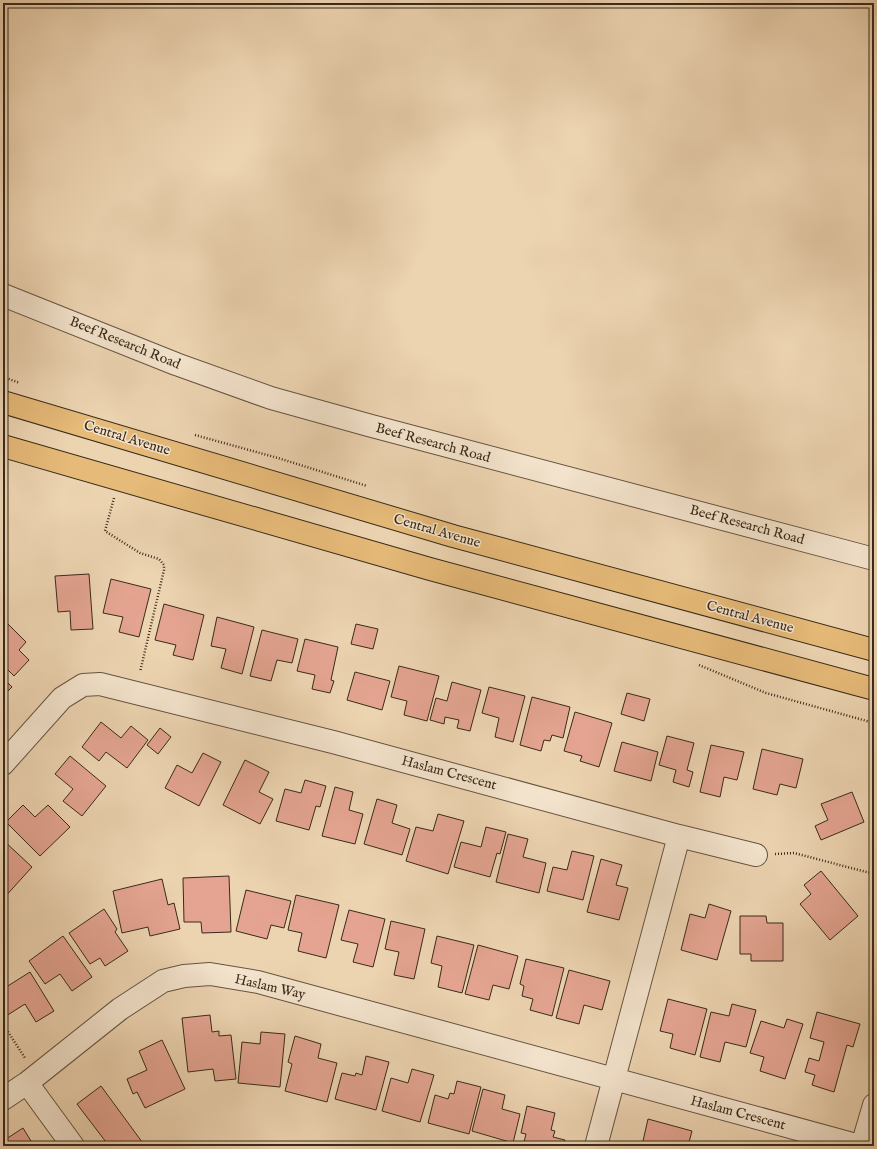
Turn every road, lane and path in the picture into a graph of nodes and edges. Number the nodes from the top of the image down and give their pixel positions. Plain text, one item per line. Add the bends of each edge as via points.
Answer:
1 (3, 295) edge
2 (3, 377) edge
3 (21, 384) dead end
4 (3, 402) edge
5 (192, 435) dead end
6 (3, 446) edge
7 (369, 487) dead end
8 (112, 502) dead end
9 (874, 559) edge
10 (874, 650) edge
11 (140, 674) dead end
12 (868, 690) edge
13 (3, 764) edge
14 (679, 836) junction
15 (794, 853) dead end
16 (756, 855) dead end
17 (874, 874) edge
18 (3, 1024) edge
19 (45, 1068) junction
20 (615, 1079) junction
21 (27, 1084) junction
22 (3, 1099) edge
23 (874, 1105) edge
24 (73, 1146) edge
25 (596, 1146) edge
26 (861, 1146) edge

1 - 9 street, Beef Research Road via 176,364 271,398
2 - 3 path
4 - 10 main road, Central Avenue via 460,538
5 - 7 path via 278,458
6 - 12 main road via 430,569
8 - 11 path via 105,531 140,553 158,559 164,564
13 - 14 street, Haslam Crescent via 62,698 83,685 100,684 333,742
14 - 16 street, Haslam Crescent
14 - 20 street
15 - 17 path
18 - 19 path via 26,1060 34,1054
19 - 20 street, Haslam Way via 120,1009 163,981 210,974 258,982
19 - 21 street, Haslam Way
20 - 25 street
20 - 26 street, Haslam Crescent
21 - 22 street, Haslam Way
21 - 24 street
23 - 26 street

